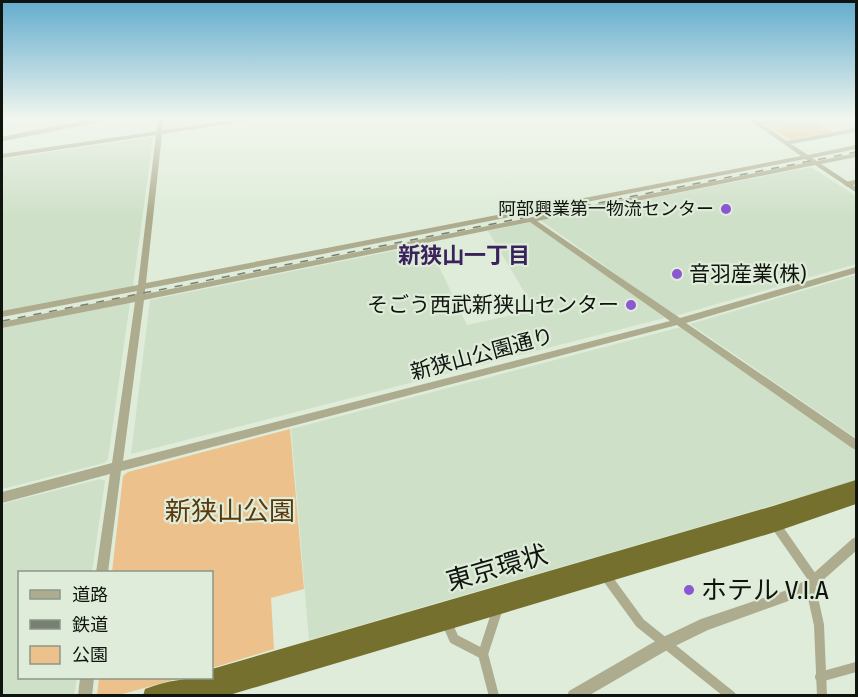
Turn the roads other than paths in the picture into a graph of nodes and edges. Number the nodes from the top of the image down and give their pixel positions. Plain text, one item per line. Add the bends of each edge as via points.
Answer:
1 (39, 151) edge
2 (157, 151) edge
3 (797, 151) edge
4 (839, 151) edge
5 (856, 155) edge
6 (2, 156) edge
7 (807, 157) junction
8 (816, 163) junction
9 (856, 182) edge
10 (847, 184) junction
11 (856, 190) edge
12 (530, 219) junction
13 (856, 270) edge
14 (141, 287) junction
15 (140, 298) junction
16 (2, 314) edge
17 (678, 322) junction
18 (2, 326) edge
19 (856, 445) edge
20 (116, 467) junction
21 (856, 487) edge
22 (2, 496) edge
23 (856, 497) edge
24 (775, 524) junction
25 (854, 547) edge
26 (602, 569) junction
27 (102, 571) edge
28 (812, 582) junction
29 (500, 604) junction
30 (446, 620) junction
31 (664, 644) junction
32 (483, 654) junction
33 (856, 667) edge
34 (820, 677) junction
35 (87, 679) edge
36 (212, 679) edge
37 (213, 679) edge
38 (240, 689) edge
39 (85, 696) edge
40 (152, 696) edge
41 (193, 696) edge
42 (494, 696) edge
43 (574, 696) edge
44 (731, 696) edge
45 (822, 696) edge

1 - 6 street
2 - 14 street
3 - 7 street
4 - 7 street
5 - 8 street
7 - 8 street
7 - 14 street
8 - 10 street
8 - 12 street
9 - 10 street
10 - 11 street
12 - 15 street
12 - 17 street
13 - 17 street, 新狭山公園通り
14 - 15 street
14 - 16 street
15 - 18 street
15 - 20 street
17 - 19 street
17 - 20 street, 新狭山公園通り
20 - 22 street, 新狭山公園通り
20 - 27 street
21 - 26 highway, 東京環状
23 - 24 highway, 東京環状
24 - 26 highway, 東京環状
24 - 28 street
25 - 28 street
26 - 29 highway, 東京環状
26 - 31 street via 640,623
26 - 37 highway, 東京環状
28 - 31 street via 790,595 706,624
28 - 34 street via 820,626
29 - 30 highway, 東京環状
29 - 32 street
30 - 32 street via 454,639
30 - 38 highway, 東京環状
31 - 43 street
31 - 44 street
32 - 42 street
33 - 34 street
34 - 45 street
35 - 39 street
36 - 40 highway, 東京環状
38 - 41 highway, 東京環状

